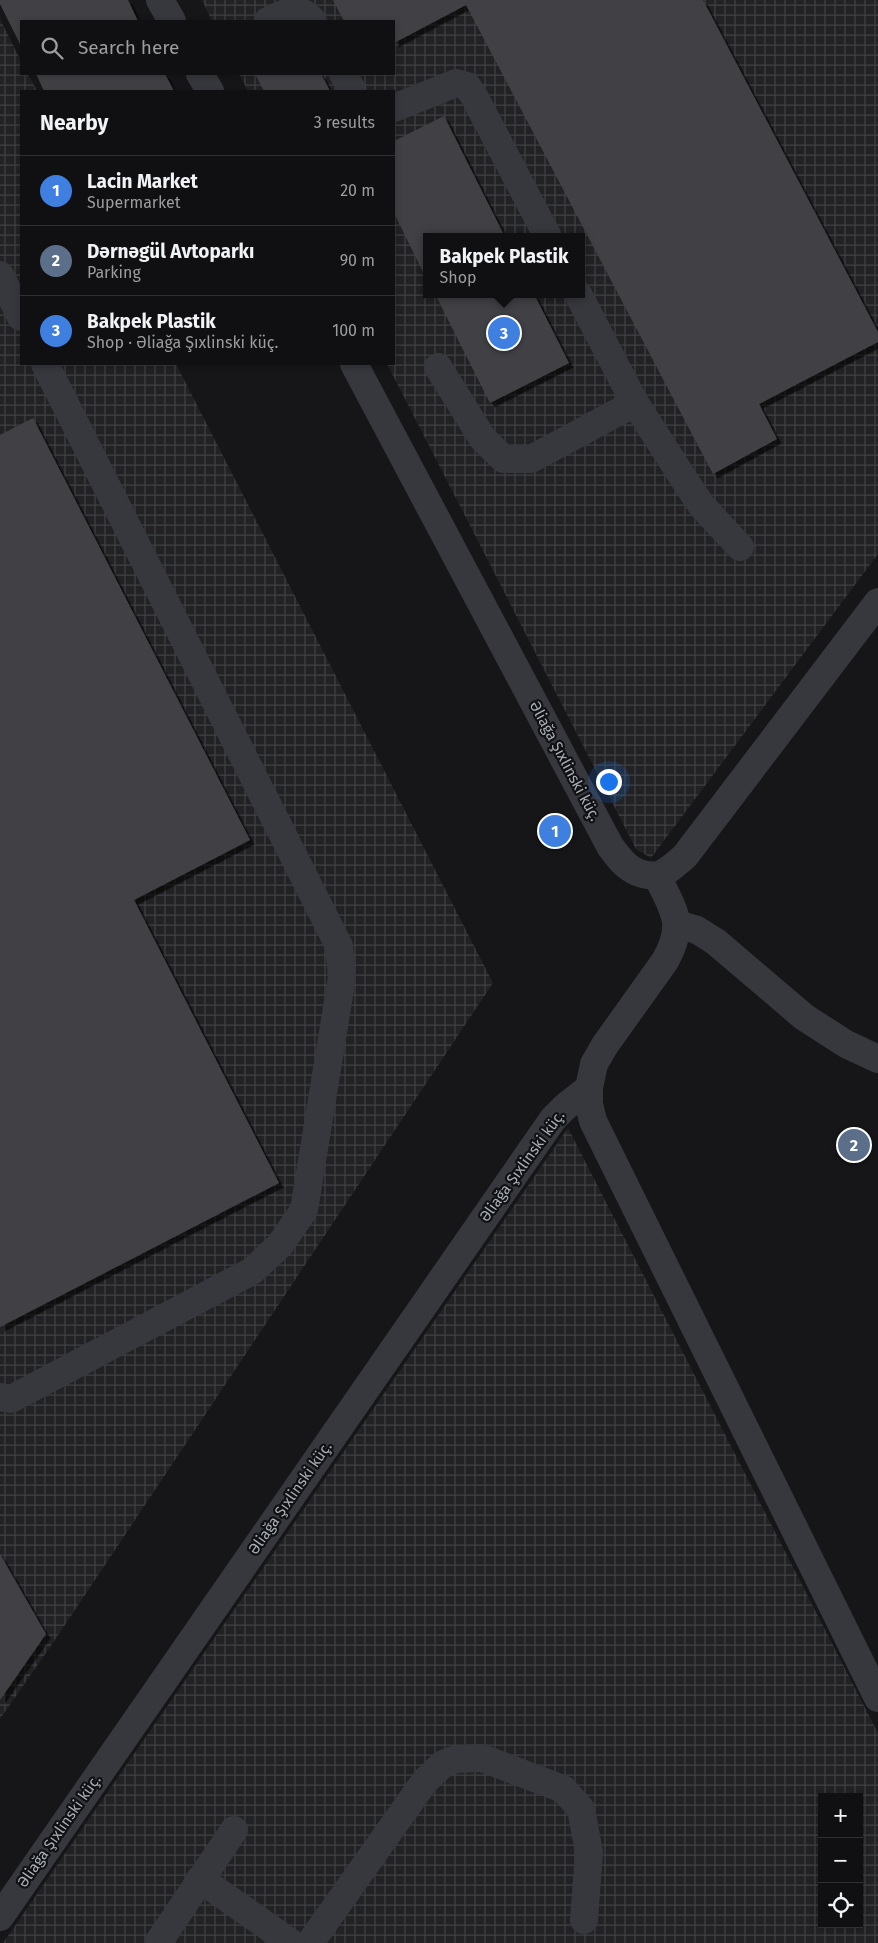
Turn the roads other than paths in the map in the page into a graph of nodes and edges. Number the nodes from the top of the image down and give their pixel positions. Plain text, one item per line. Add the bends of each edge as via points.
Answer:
1 (270, 20) edge
2 (312, 20) edge
3 (201, 75) edge
4 (344, 75) edge
5 (209, 90) edge
6 (352, 90) edge
7 (395, 108) edge
8 (546, 233) edge
9 (0, 275) edge
10 (580, 298) edge
11 (20, 315) edge
12 (46, 365) edge
13 (355, 365) edge
14 (438, 367) dead end
15 (635, 403) junction
16 (740, 547) dead end
17 (878, 602) edge
18 (657, 876) junction
19 (677, 924) junction
20 (878, 1059) edge
21 (589, 1088) junction
22 (0, 1397) edge
23 (878, 1698) edge
24 (234, 1830) dead end
25 (200, 1879) junction
26 (0, 1917) edge
27 (584, 1920) dead end
28 (158, 1943) edge
29 (291, 1943) edge
30 (310, 1943) edge

1 - 2 street via 292,10 306,13
3 - 5 street
4 - 6 street
7 - 8 street via 456,83 467,86
9 - 11 street
10 - 15 street
12 - 22 street via 339,946 342,977 304,1210 280,1246 252,1271 11,1399
13 - 18 street, Əliağa Şıxlinski küç. via 610,846 630,869
14 - 15 street via 483,439 504,459 531,459
15 - 16 street via 702,506
17 - 18 street via 696,843 672,868
18 - 19 street via 675,912
19 - 20 street via 697,930 716,942 804,1016 846,1044
19 - 21 street via 672,949 594,1064
21 - 23 street via 589,1104 600,1139
21 - 26 street, Əliağa Şıxlinski küç. via 553,1119
24 - 25 street
25 - 28 street
25 - 29 street
27 - 30 street via 589,1852 581,1809 563,1789 482,1758 456,1759 443,1764 425,1781

